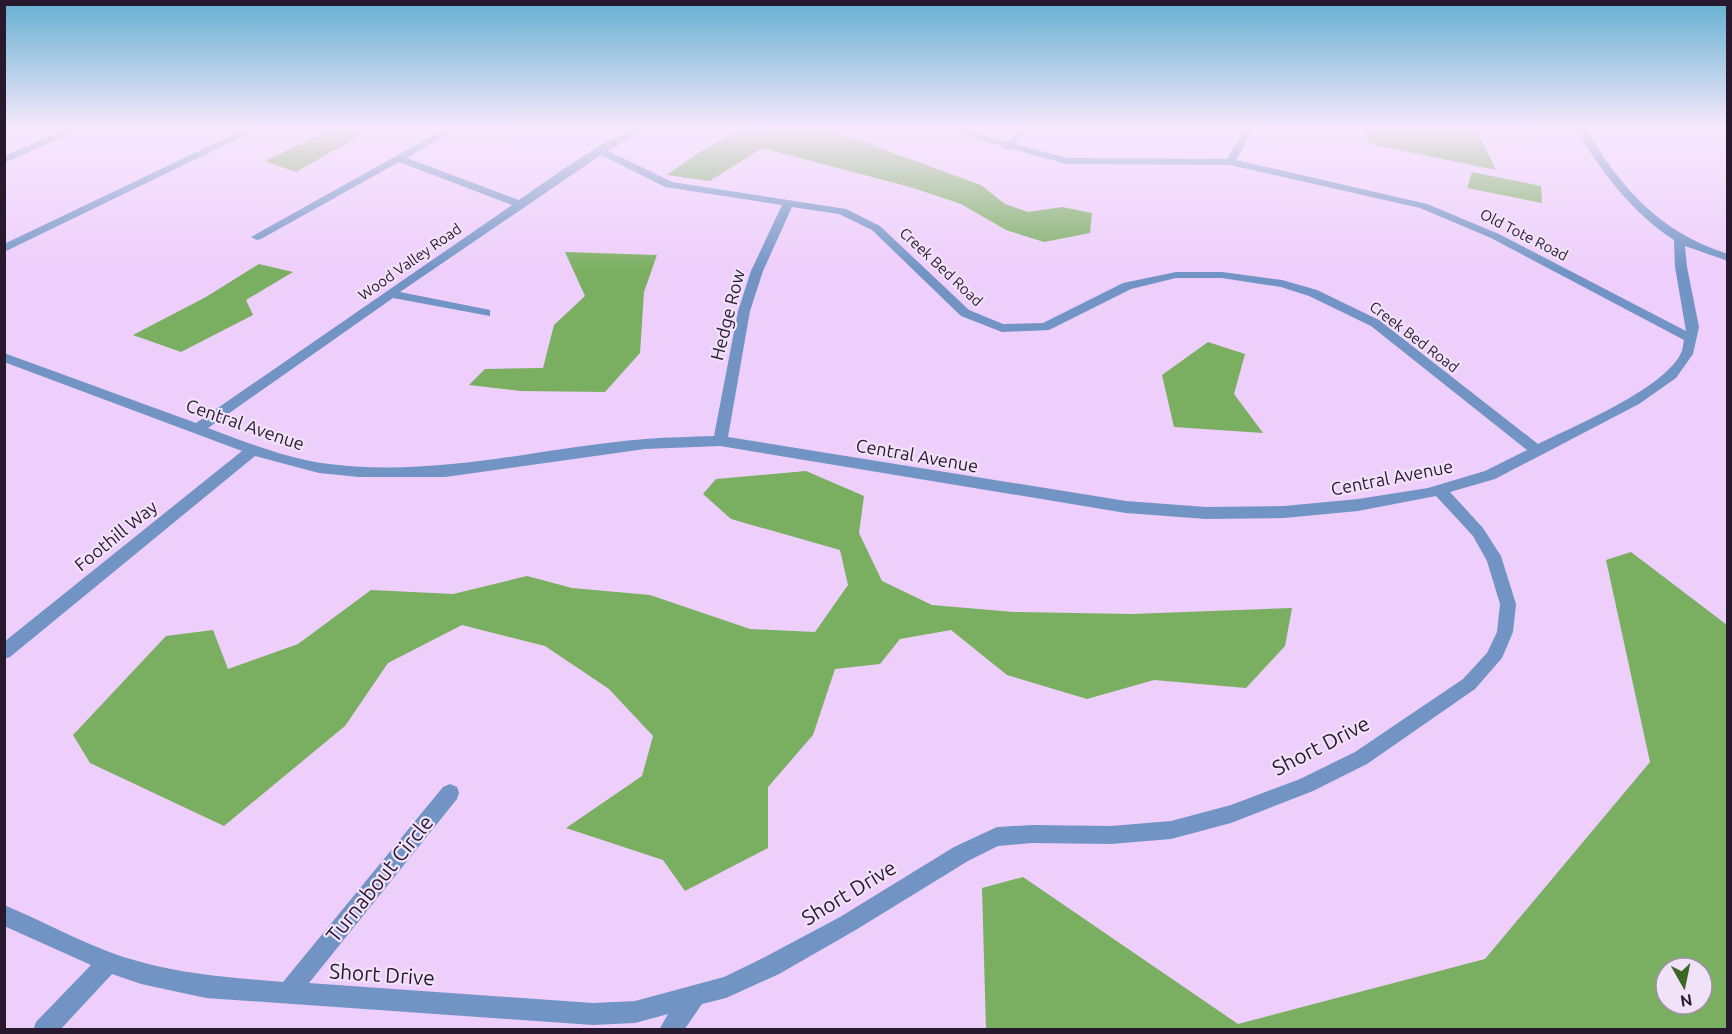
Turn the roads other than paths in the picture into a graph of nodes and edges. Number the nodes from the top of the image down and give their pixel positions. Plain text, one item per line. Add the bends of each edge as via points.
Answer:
1 (157, 175) edge
2 (370, 175) edge
3 (443, 175) edge
4 (563, 175) edge
5 (649, 175) edge
6 (1288, 175) edge
7 (1610, 175) edge
8 (789, 202) junction
9 (520, 204) junction
10 (257, 237) dead end
11 (1679, 239) junction
12 (4, 249) edge
13 (1728, 258) edge
14 (390, 294) junction
15 (486, 313) dead end
16 (1692, 339) junction
17 (4, 357) edge
18 (199, 428) junction
19 (720, 441) junction
20 (253, 450) junction
21 (1537, 451) junction
22 (1439, 490) junction
23 (4, 652) edge
24 (450, 793) dead end
25 (4, 915) edge
26 (108, 962) junction
27 (288, 993) junction
28 (694, 997) junction
29 (44, 1029) edge
30 (670, 1029) edge

1 - 12 street
2 - 10 street
3 - 9 street
4 - 9 street, Wood Valley Road
5 - 8 street, Creek Bed Road via 669,185
6 - 16 street, Old Tote Road via 1423,206 1463,221
7 - 11 street via 1622,193
8 - 19 street, Hedge Row via 744,311
8 - 21 street, Creek Bed Road via 843,211 876,228 916,262 965,313 1002,327 1046,327 1127,286 1176,275 1222,275 1313,293 1375,323
9 - 14 street, Wood Valley Road
11 - 13 street
11 - 16 street via 1694,327
14 - 15 street
14 - 18 street, Wood Valley Road
16 - 21 street, Central Avenue via 1687,354 1671,375 1634,401
17 - 18 street, Central Avenue
18 - 20 street, Central Avenue
19 - 20 street, Central Avenue via 645,444 489,467 402,473 319,468
19 - 22 street, Central Avenue via 1062,499 1160,510 1284,512 1359,506
20 - 23 street, Foothill Way
21 - 22 street, Central Avenue via 1490,475
22 - 28 street, Short Drive via 1478,532 1495,560 1508,604 1505,633 1494,658 1469,684 1361,758 1306,785 1231,814 1172,830 997,837 961,854 771,966
24 - 27 street, Turnabout Circle
25 - 26 street, Short Drive
26 - 27 street, Short Drive via 206,987
26 - 29 street
27 - 28 street, Short Drive via 593,1014 635,1012
28 - 30 street

